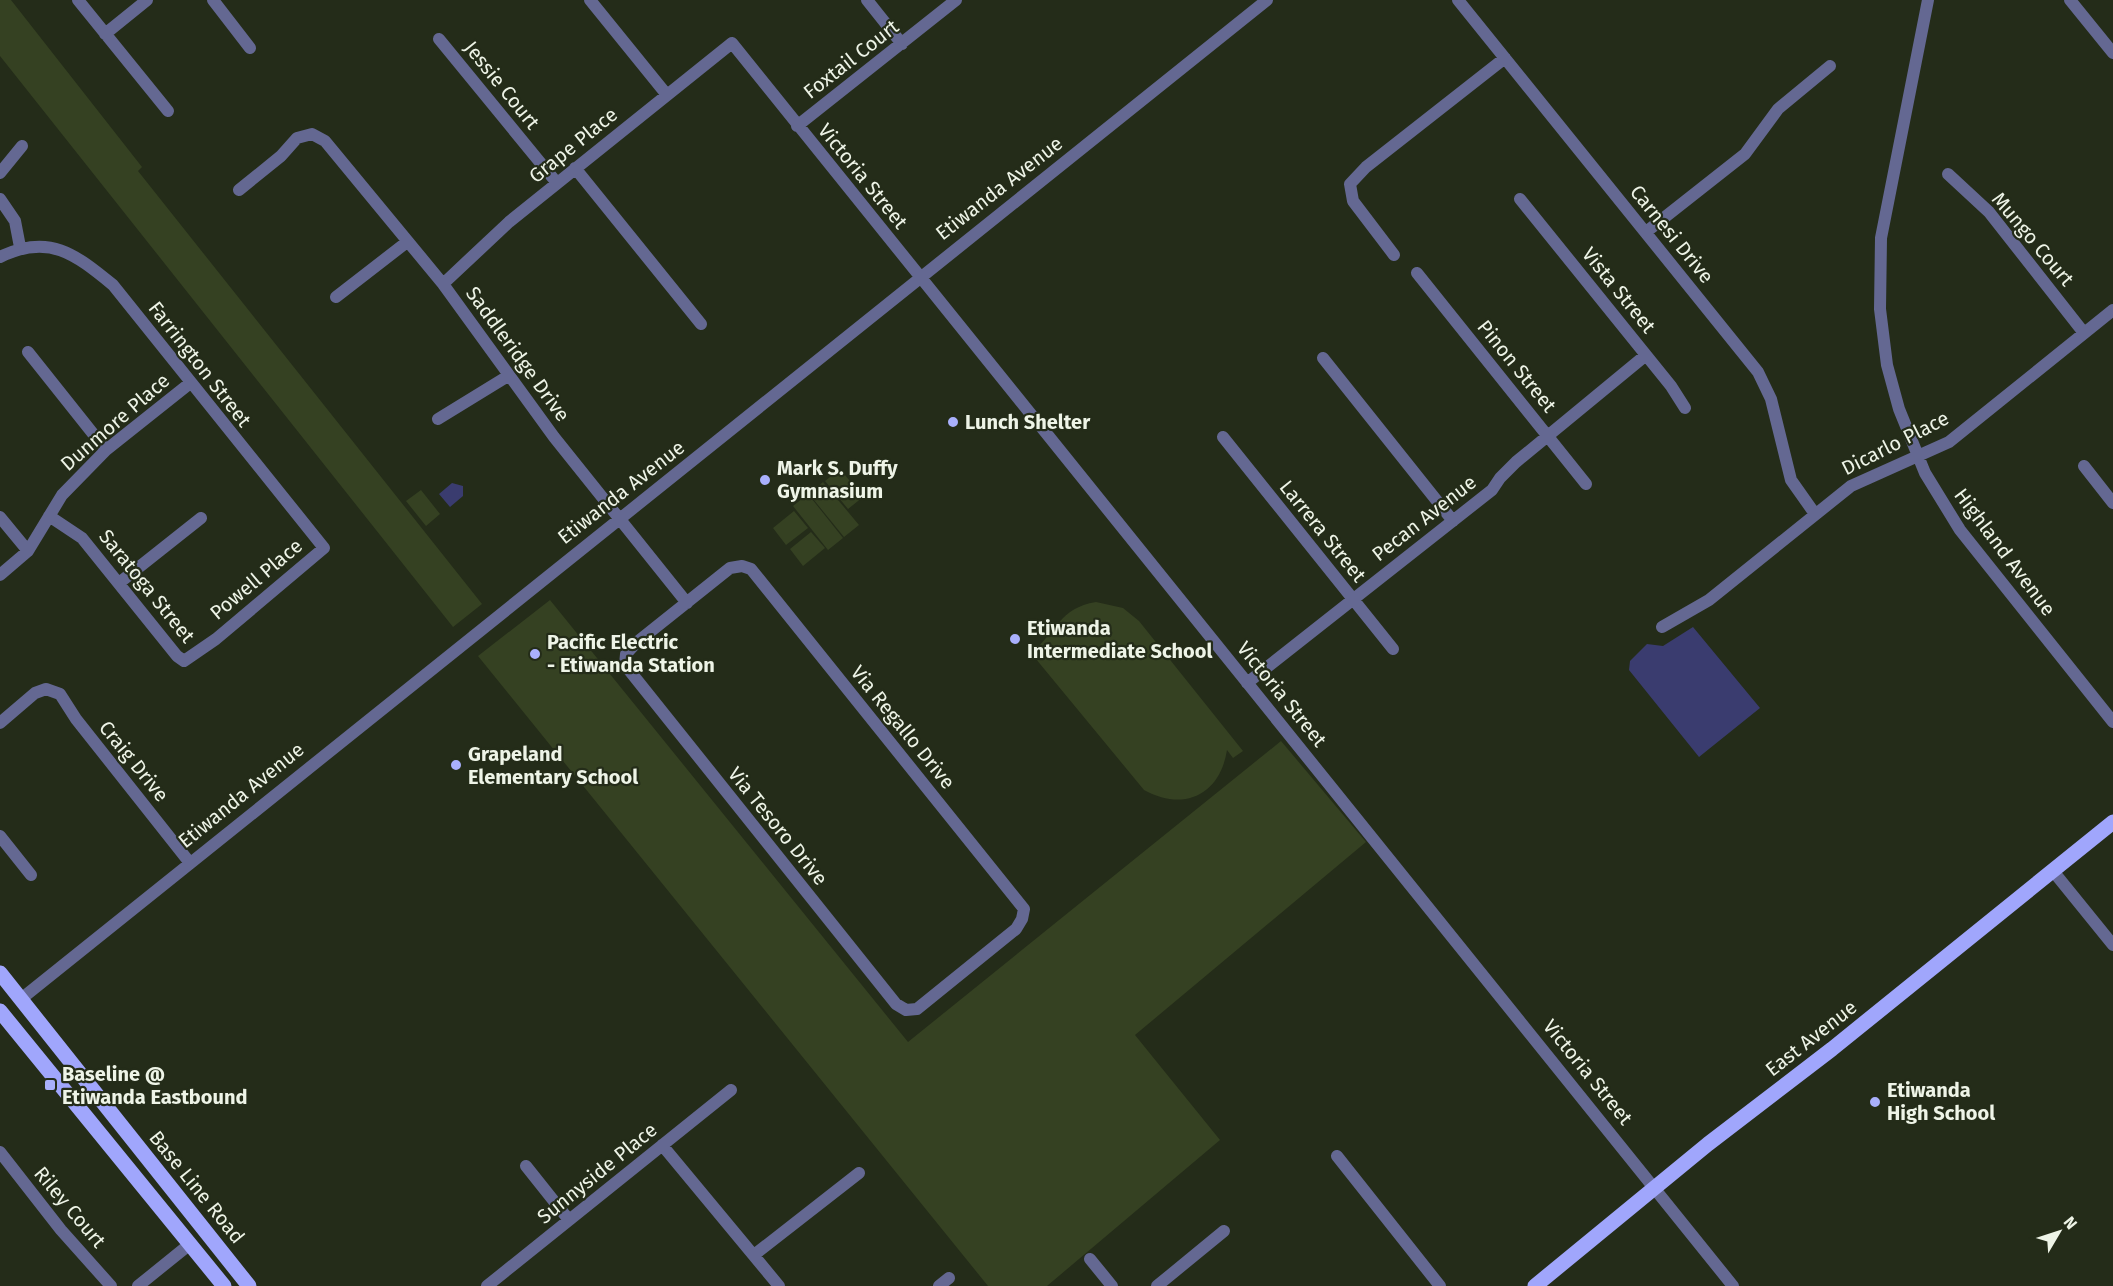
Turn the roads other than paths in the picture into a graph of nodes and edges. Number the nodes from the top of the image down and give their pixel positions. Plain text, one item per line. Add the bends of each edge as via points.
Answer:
1 (78, 0) edge
2 (147, 0) edge
3 (213, 0) edge
4 (590, 0) edge
5 (867, 0) edge
6 (956, 0) edge
7 (1267, 0) edge
8 (1458, 0) edge
9 (1928, 0) edge
10 (2070, 0) edge
11 (105, 34) junction
12 (439, 39) dead end
13 (732, 43) joint
14 (902, 44) junction
15 (250, 48) dead end
16 (2113, 53) edge
17 (1505, 58) junction
18 (1830, 66) dead end
19 (667, 95) junction
20 (168, 111) dead end
21 (797, 126) junction
22 (22, 146) dead end
23 (575, 168) junction
24 (0, 173) edge
25 (1948, 174) dead end
26 (557, 183) junction
27 (239, 190) dead end
28 (0, 199) edge
29 (1520, 199) dead end
30 (1646, 232) junction
31 (407, 242) junction
32 (20, 247) junction
33 (1394, 255) dead end
34 (0, 257) edge
35 (1418, 273) dead end
36 (920, 278) junction
37 (443, 284) junction
38 (336, 297) dead end
39 (2113, 310) edge
40 (701, 324) dead end
41 (2084, 333) junction
42 (28, 352) dead end
43 (1646, 355) junction
44 (1323, 358) dead end
45 (508, 376) junction
46 (189, 384) junction
47 (1685, 408) dead end
48 (438, 418) dead end
49 (1547, 435) junction
50 (1223, 437) dead end
51 (106, 450) junction
52 (1916, 456) junction
53 (2084, 466) dead end
54 (1586, 484) dead end
55 (2113, 503) edge
56 (1815, 514) junction
57 (49, 516) junction
58 (0, 517) edge
59 (201, 518) dead end
60 (620, 519) junction
61 (1453, 521) junction
62 (324, 548) joint
63 (28, 551) junction
64 (0, 575) edge
65 (119, 583) junction
66 (1353, 599) junction
67 (687, 603) junction
68 (1662, 627) dead end
69 (1393, 649) dead end
70 (184, 661) joint
71 (1247, 683) junction
72 (2113, 722) edge
73 (0, 723) edge
74 (2113, 822) edge
75 (0, 836) edge
76 (190, 863) junction
77 (2054, 871) junction
78 (31, 875) dead end
79 (2111, 937) edge
80 (0, 973) edge
81 (21, 999) junction
82 (906, 1010) joint
83 (1, 1014) edge
84 (731, 1090) dead end
85 (662, 1145) junction
86 (0, 1152) edge
87 (1337, 1156) dead end
88 (526, 1166) dead end
89 (859, 1173) dead end
90 (1655, 1188) junction
91 (570, 1220) junction
92 (1224, 1231) dead end
93 (190, 1244) junction
94 (754, 1255) junction
95 (1090, 1259) dead end
96 (111, 1286) edge
97 (138, 1286) edge
98 (224, 1286) edge
99 (249, 1286) edge
100 (487, 1286) edge
101 (779, 1286) edge
102 (1112, 1286) edge
103 (1157, 1286) edge
104 (1440, 1286) edge
105 (1535, 1286) edge
106 (1733, 1286) edge

1 - 11 street
2 - 11 street
3 - 15 street
4 - 19 street
5 - 14 street
6 - 14 street, Foxtail Court
7 - 36 street, Etiwanda Avenue
8 - 17 street, Carnesi Drive
9 - 52 street, Highland Avenue via 1887,205 1880,268 1887,365
10 - 16 street
11 - 20 street
12 - 26 street, Jessie Court
13 - 19 street, Grape Place
13 - 21 street, Victoria Street
14 - 21 street, Foxtail Court
17 - 30 street, Carnesi Drive
17 - 33 street via 1366,167 1350,184 1353,201
18 - 30 street via 1778,109 1745,154
19 - 23 street, Grape Place
21 - 36 street, Victoria Street
22 - 24 street
23 - 26 street, Grape Place
23 - 40 street
25 - 41 street, Mungo Court via 1989,212
26 - 37 street, Grape Place via 494,234
27 - 31 street, Saddleridge Drive via 282,156 297,138 312,134 325,141
28 - 32 street via 15,221
29 - 43 street, Vista Street
30 - 56 street, Carnesi Drive via 1758,372 1771,399 1791,480
31 - 37 street, Saddleridge Drive
31 - 38 street
32 - 34 street
32 - 46 street, Farrington Street via 54,247 88,264 113,285
35 - 49 street, Pinon Street
36 - 60 street, Etiwanda Avenue
36 - 71 street, Victoria Street
37 - 45 street, Saddleridge Drive
39 - 41 street, Dicarlo Place
41 - 52 street, Dicarlo Place via 1949,442
42 - 51 street
43 - 47 street, Vista Street
43 - 49 street, Pecan Avenue
44 - 61 street
45 - 48 street
45 - 60 street, Saddleridge Drive
46 - 51 street, Dunmore Place
46 - 62 street, Farrington Street
49 - 54 street, Pinon Street
49 - 61 street, Pecan Avenue via 1492,490
50 - 66 street, Larrera Street
51 - 57 street, Dunmore Place via 62,495
52 - 56 street, Dicarlo Place via 1851,486
52 - 72 street, Highland Avenue via 1971,547
53 - 55 street
56 - 68 street, Dicarlo Place via 1709,600
57 - 63 street, Dunmore Place
57 - 65 street, Saratoga Street via 82,538
58 - 63 street
59 - 65 street
60 - 67 street, Saddleridge Drive
60 - 76 street, Etiwanda Avenue
61 - 66 street, Pecan Avenue
62 - 70 street, Powell Place
63 - 64 street, Dunmore Place
65 - 70 street, Saratoga Street
66 - 69 street, Larrera Street
66 - 71 street, Pecan Avenue
67 - 82 street, Via Tesoro Drive via 630,648 624,662 896,1004
67 - 82 street, Via Regallo Drive via 730,568 751,569 1024,909 1016,929 917,1009
71 - 90 street, Victoria Street
73 - 76 street, Craig Drive via 35,693 46,689 60,694
74 - 77 main road, East Avenue
75 - 78 street
76 - 81 street, Etiwanda Avenue
77 - 79 street
77 - 90 main road, East Avenue
80 - 81 main road, Base Line Road
81 - 83 main road, Etiwanda Avenue
81 - 99 main road, Base Line Road
83 - 93 main road, Base Line Road
84 - 85 street, Sunnyside Place
85 - 91 street, Sunnyside Place
85 - 94 street
86 - 96 street, Riley Court
87 - 104 street
88 - 91 street
89 - 94 street
90 - 105 main road, East Avenue
90 - 106 street, Victoria Street
91 - 100 street, Sunnyside Place
92 - 103 street
93 - 97 street
93 - 98 main road, Base Line Road
94 - 101 street
95 - 102 street

